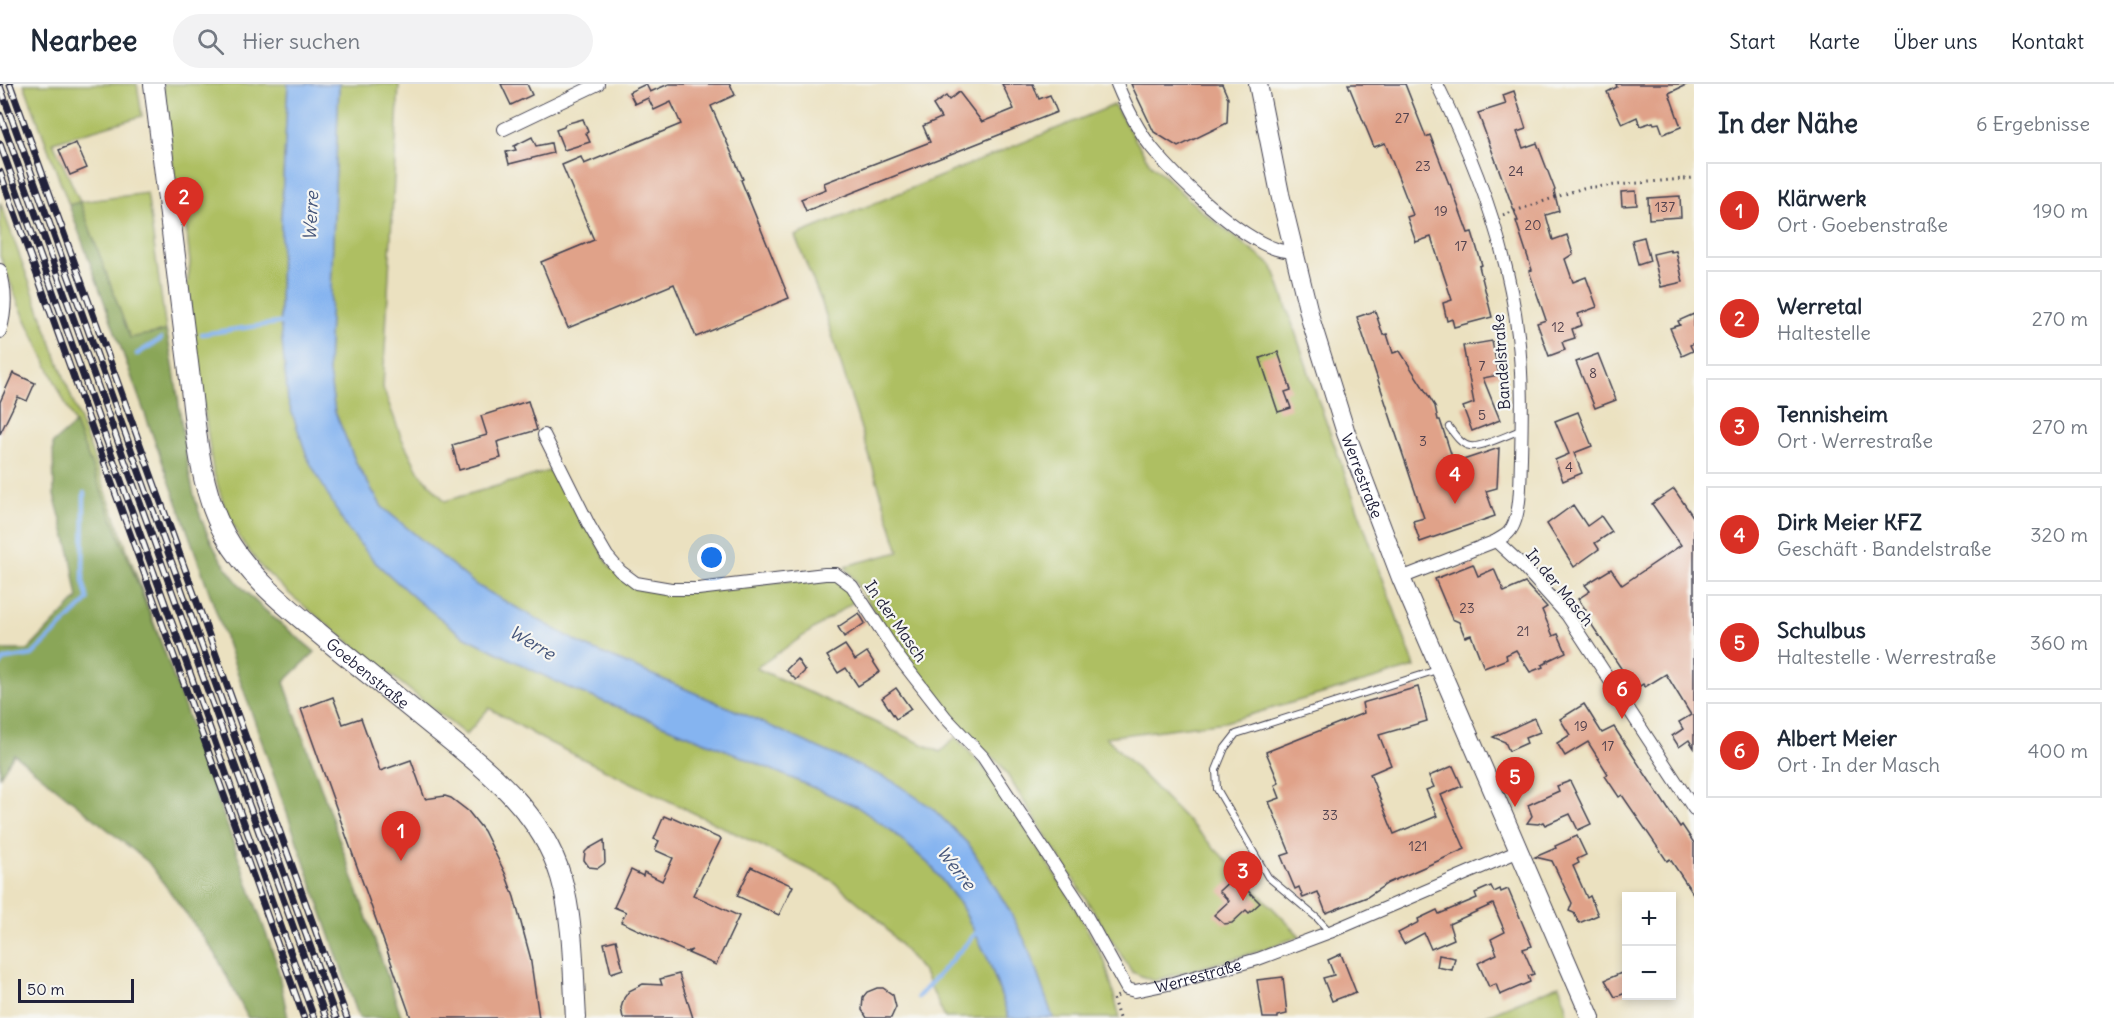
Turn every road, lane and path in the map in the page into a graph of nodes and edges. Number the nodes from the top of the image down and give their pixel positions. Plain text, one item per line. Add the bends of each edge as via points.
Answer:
1 (154, 84) edge
2 (598, 84) edge
3 (1117, 84) edge
4 (1258, 84) edge
5 (1437, 84) edge
6 (504, 129) dead end
7 (1694, 178) edge
8 (1493, 218) junction
9 (1294, 252) junction
10 (0, 270) edge
11 (0, 332) edge
12 (1449, 427) dead end
13 (1522, 429) junction
14 (544, 435) dead end
15 (1496, 541) junction
16 (1401, 578) junction
17 (1441, 668) junction
18 (1694, 809) edge
19 (1519, 851) junction
20 (1330, 932) junction
21 (1127, 988) junction
22 (578, 1018) edge
23 (1119, 1018) edge
24 (1591, 1018) edge

1 - 22 main road, Goebenstraße via 209,500 226,536 253,574 282,603 466,753 534,821 561,878
2 - 6 street
3 - 9 street via 1152,148 1197,195 1253,238 1277,250
4 - 9 main road, Werrestraße
5 - 8 street, Bandelstraße via 1475,167
7 - 8 path via 1584,188
8 - 13 street, Bandelstraße via 1509,278 1518,334
9 - 16 main road, Werrestraße via 1326,373
10 - 11 street via 6,303
12 - 13 lane via 1470,446
13 - 15 street, Bandelstraße via 1516,519 1509,532
14 - 21 street, In der Masch via 607,556 636,582 671,589 698,589 836,574 852,586 900,659 983,757 1078,901
15 - 16 street, Bandelstraße
15 - 18 street, In der Masch via 1567,615
16 - 17 main road, Werrestraße
17 - 19 main road, Werrestraße
17 - 20 lane via 1236,734 1225,748 1216,770 1217,789 1240,831 1269,877
19 - 20 street, Werrestraße
19 - 24 main road, Werrestraße
20 - 21 street, Werrestraße via 1258,959 1173,983 1135,991
21 - 23 path via 1113,999

